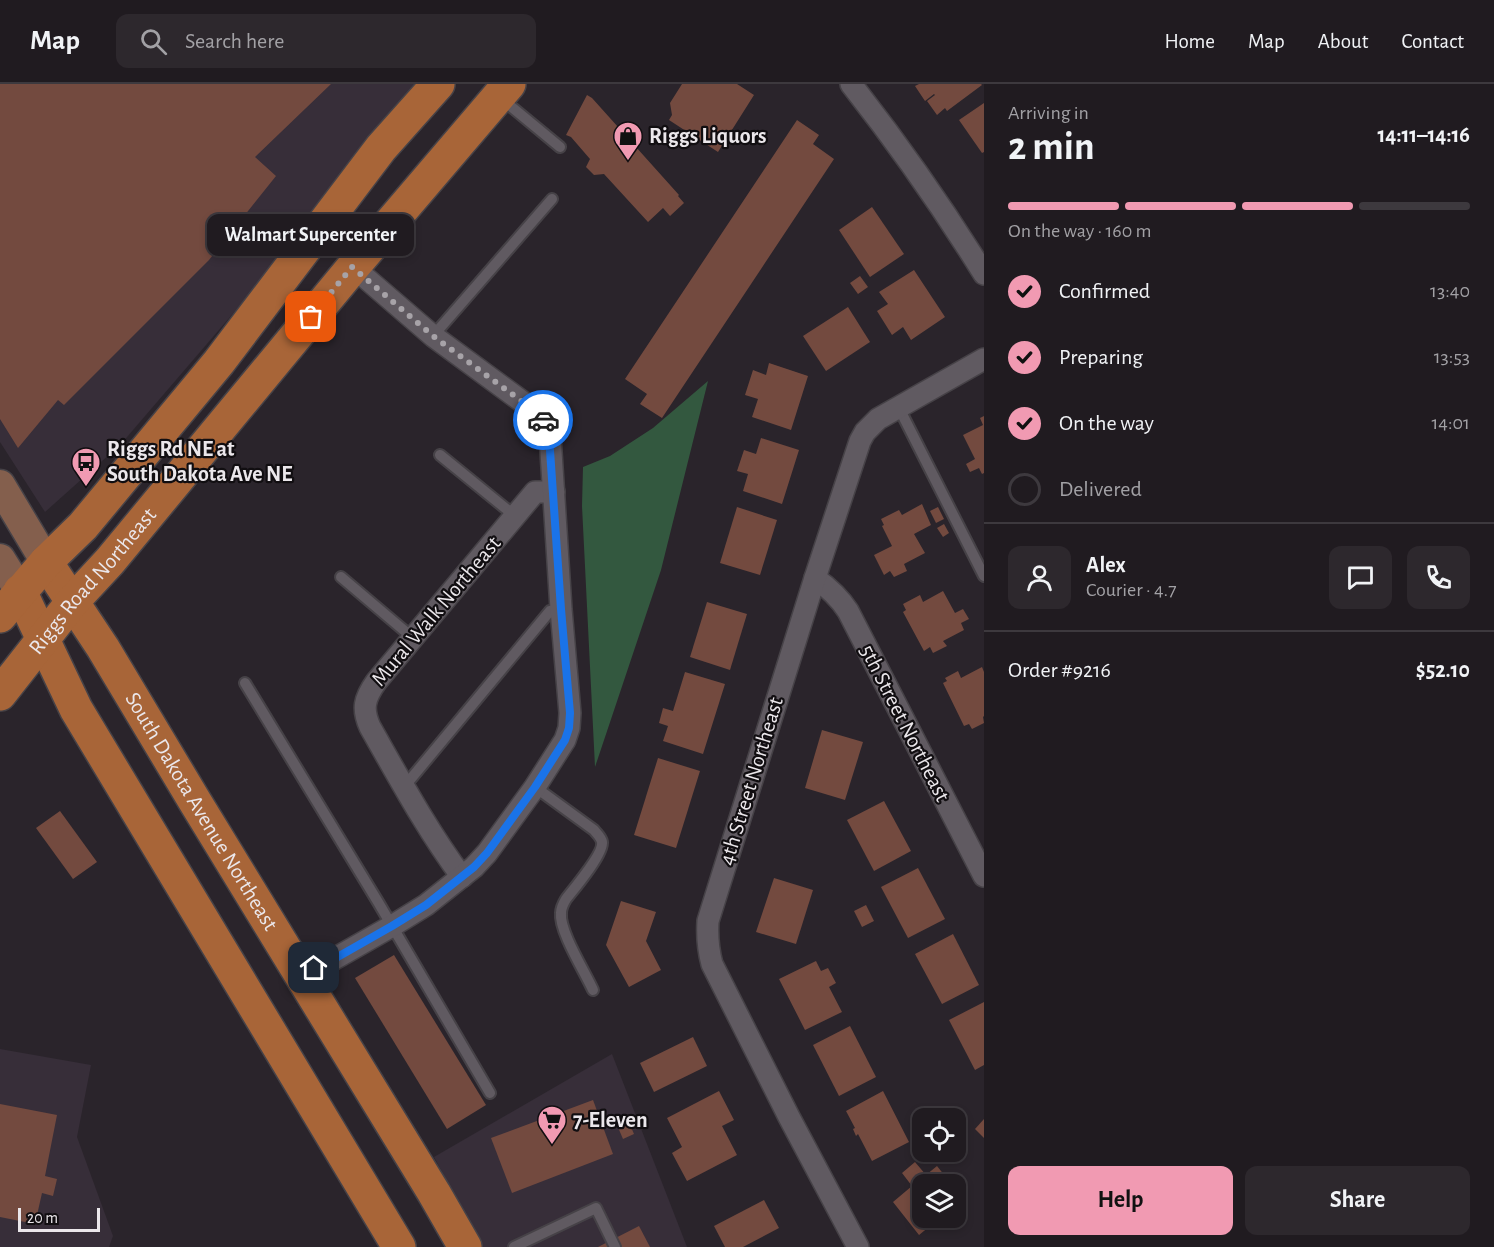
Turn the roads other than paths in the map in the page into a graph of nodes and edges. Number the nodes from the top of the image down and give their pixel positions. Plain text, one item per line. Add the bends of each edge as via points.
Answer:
1 (438, 84) edge
2 (851, 84) edge
3 (504, 90) edge
4 (560, 147) dead end
5 (552, 199) dead end
6 (352, 267) junction
7 (984, 274) edge
8 (433, 336) junction
9 (984, 359) edge
10 (898, 406) junction
11 (440, 455) dead end
12 (0, 485) edge
13 (554, 492) junction
14 (515, 516) junction
15 (0, 559) edge
16 (46, 562) junction
17 (984, 576) edge
18 (341, 577) dead end
19 (814, 578) junction
20 (73, 601) junction
21 (10, 604) edge
22 (561, 609) junction
23 (413, 638) junction
24 (43, 640) junction
25 (245, 683) dead end
26 (0, 694) edge
27 (535, 787) junction
28 (404, 788) junction
29 (984, 876) edge
30 (462, 877) junction
31 (392, 926) junction
32 (301, 974) junction
33 (593, 990) dead end
34 (490, 1093) dead end
35 (399, 1247) edge
36 (465, 1247) edge
37 (514, 1247) edge
38 (615, 1247) edge
39 (858, 1247) edge

1 - 16 main road, Riggs Road Northeast via 381,148 219,362 82,525
2 - 7 street via 918,173
3 - 4 lane
3 - 6 main road, Riggs Road Northeast
5 - 8 lane
6 - 8 street
6 - 20 main road, Riggs Road Northeast
8 - 13 street via 535,411 543,421 549,436
9 - 10 street, 4th Street Northeast
10 - 17 lane
10 - 19 street, 4th Street Northeast via 871,425 860,441
11 - 14 lane
12 - 16 street
13 - 14 street, Mural Walk Northeast via 535,492
13 - 22 street
14 - 23 street, Mural Walk Northeast
15 - 21 street
16 - 20 main road, South Dakota Avenue Northeast
16 - 21 main road, Riggs Road Northeast
18 - 23 lane
19 - 29 street, 5th Street Northeast via 828,587 848,611
19 - 39 street, 4th Street Northeast via 711,907 707,935 712,964
20 - 24 main road, Riggs Road Northeast
20 - 32 main road, South Dakota Avenue Northeast
21 - 24 main road
22 - 27 street via 569,728
22 - 28 lane via 550,611
23 - 28 street, Mural Walk Northeast via 376,682 365,704 370,727
24 - 26 main road, Riggs Road Northeast
24 - 35 main road via 76,709
25 - 31 lane
27 - 30 street via 487,853
27 - 33 lane via 594,830 602,842 600,854 566,899 560,914 564,932
28 - 30 street, Mural Walk Northeast
30 - 31 street
31 - 32 street
31 - 34 lane
32 - 36 main road, South Dakota Avenue Northeast
37 - 38 lane via 596,1208

